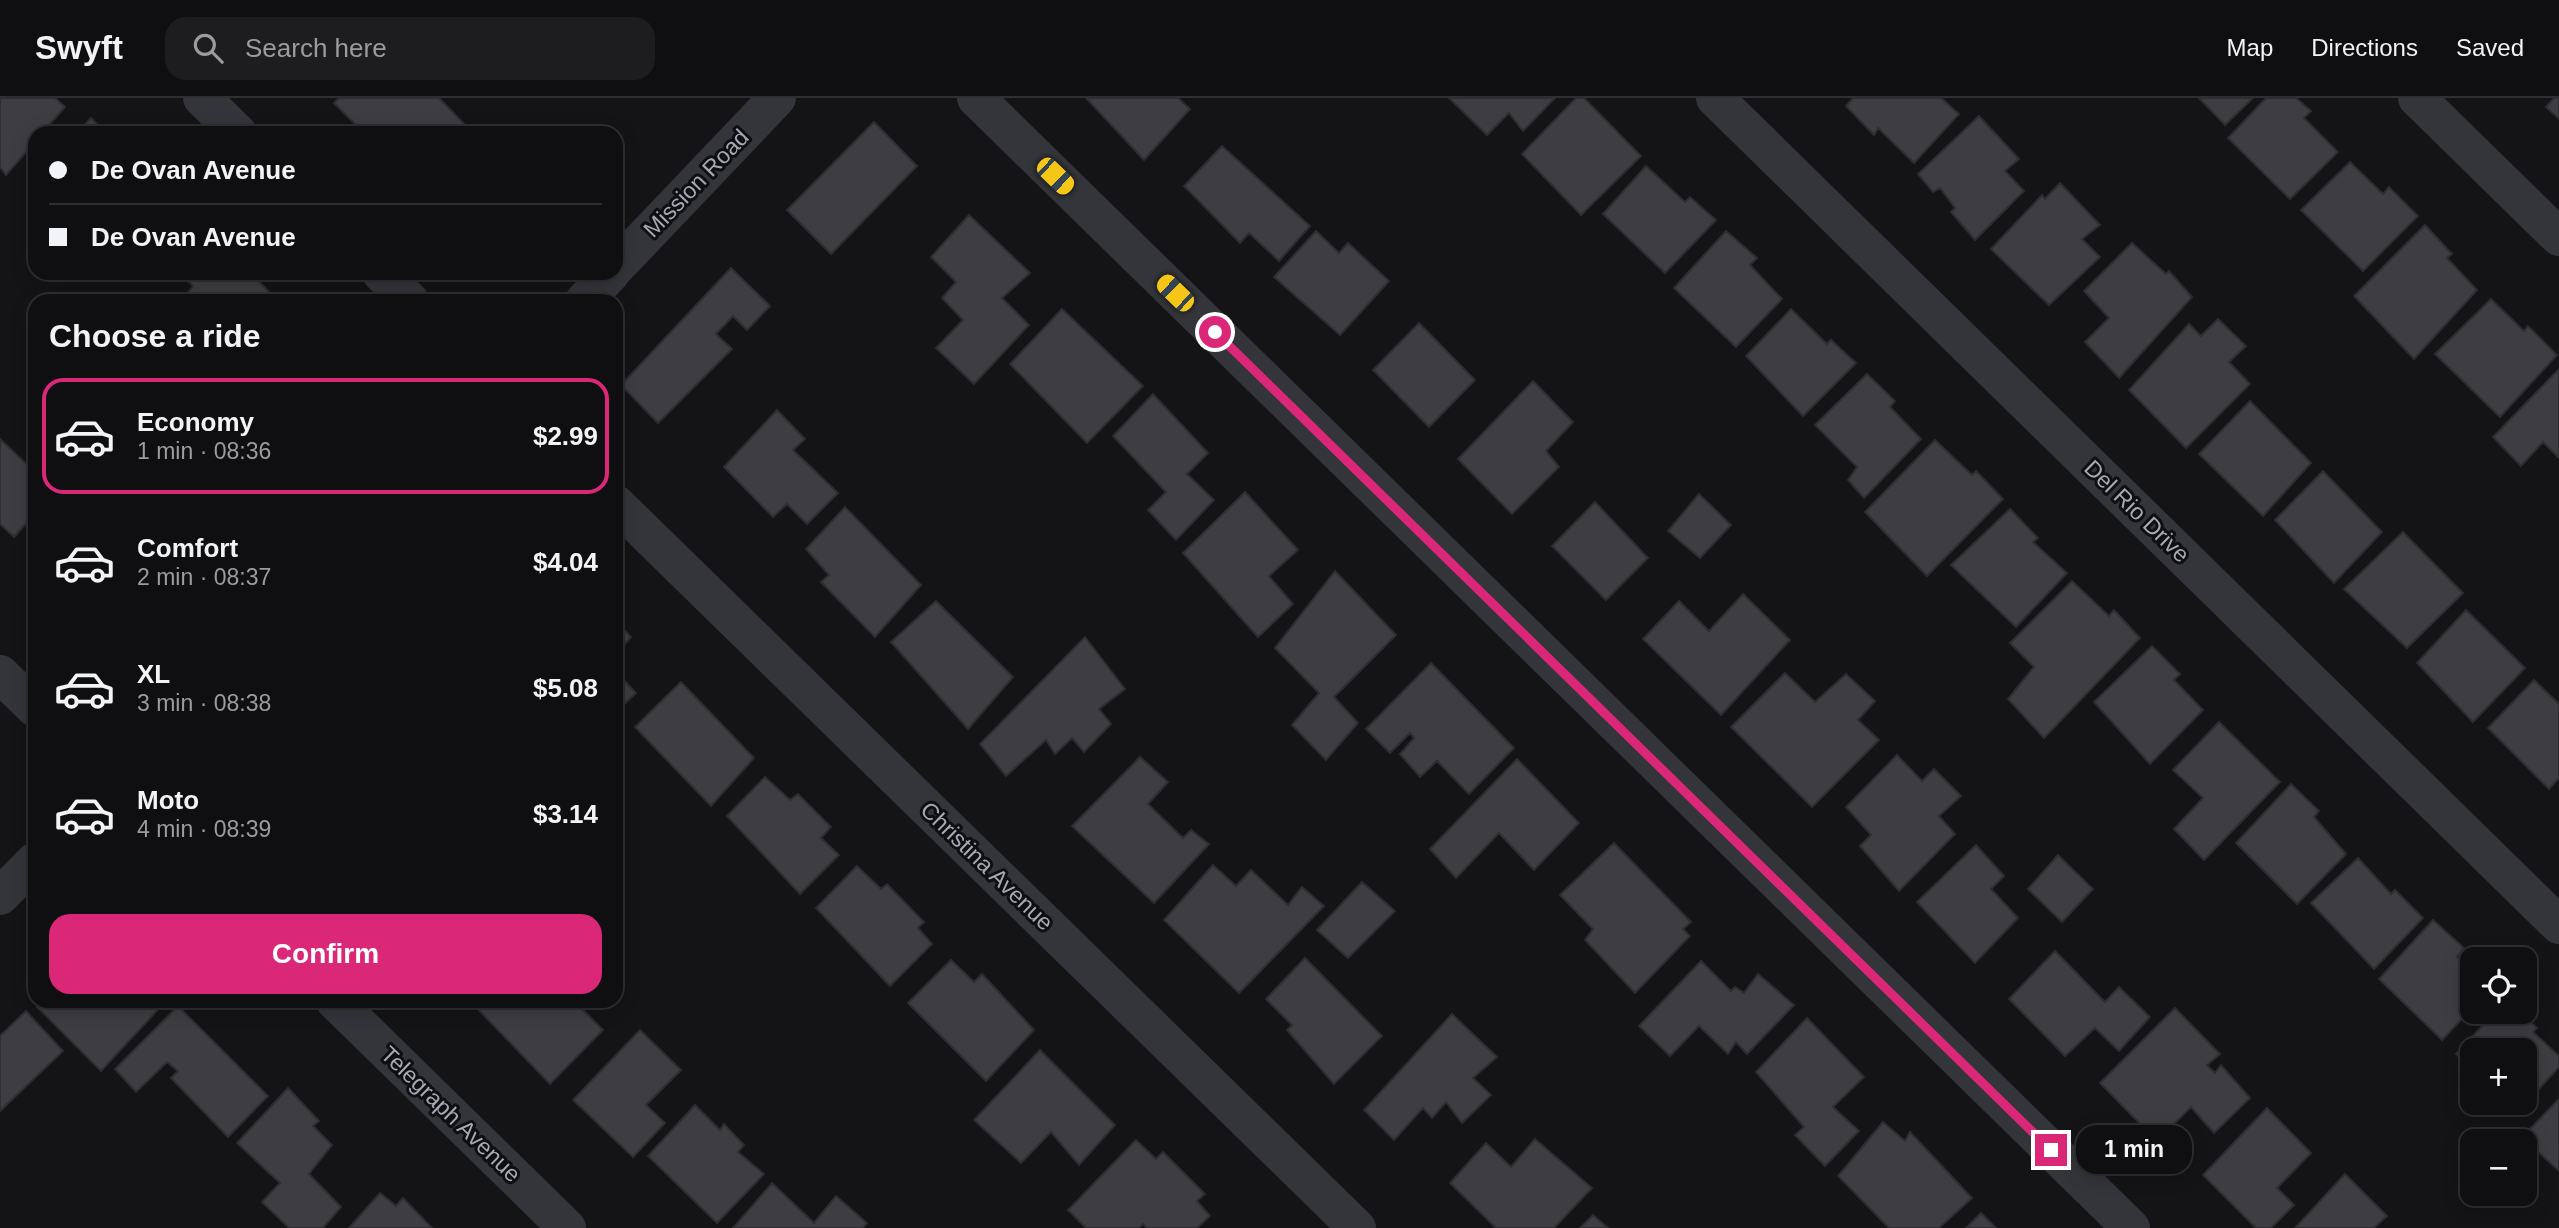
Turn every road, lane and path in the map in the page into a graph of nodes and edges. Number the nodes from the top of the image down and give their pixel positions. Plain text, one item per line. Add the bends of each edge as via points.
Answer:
1 (202, 98) edge
2 (777, 98) edge
3 (976, 98) edge
4 (1715, 98) edge
5 (2417, 98) edge
6 (231, 126) edge
7 (2559, 237) edge
8 (623, 260) edge
9 (388, 280) edge
10 (604, 280) edge
11 (403, 294) edge
12 (591, 294) edge
13 (623, 511) edge
14 (0, 674) edge
15 (28, 701) edge
16 (28, 868) edge
17 (0, 896) edge
18 (2559, 925) edge
19 (342, 1008) edge
20 (567, 1228) edge
21 (1357, 1228) edge
22 (2131, 1228) edge

1 - 6 street
2 - 8 street, Mission Road
3 - 22 street
4 - 18 street, Del Rio Drive
5 - 7 street
9 - 11 street
10 - 12 street
13 - 21 street, Christina Avenue
14 - 15 street
16 - 17 street
19 - 20 street, Telegraph Avenue

